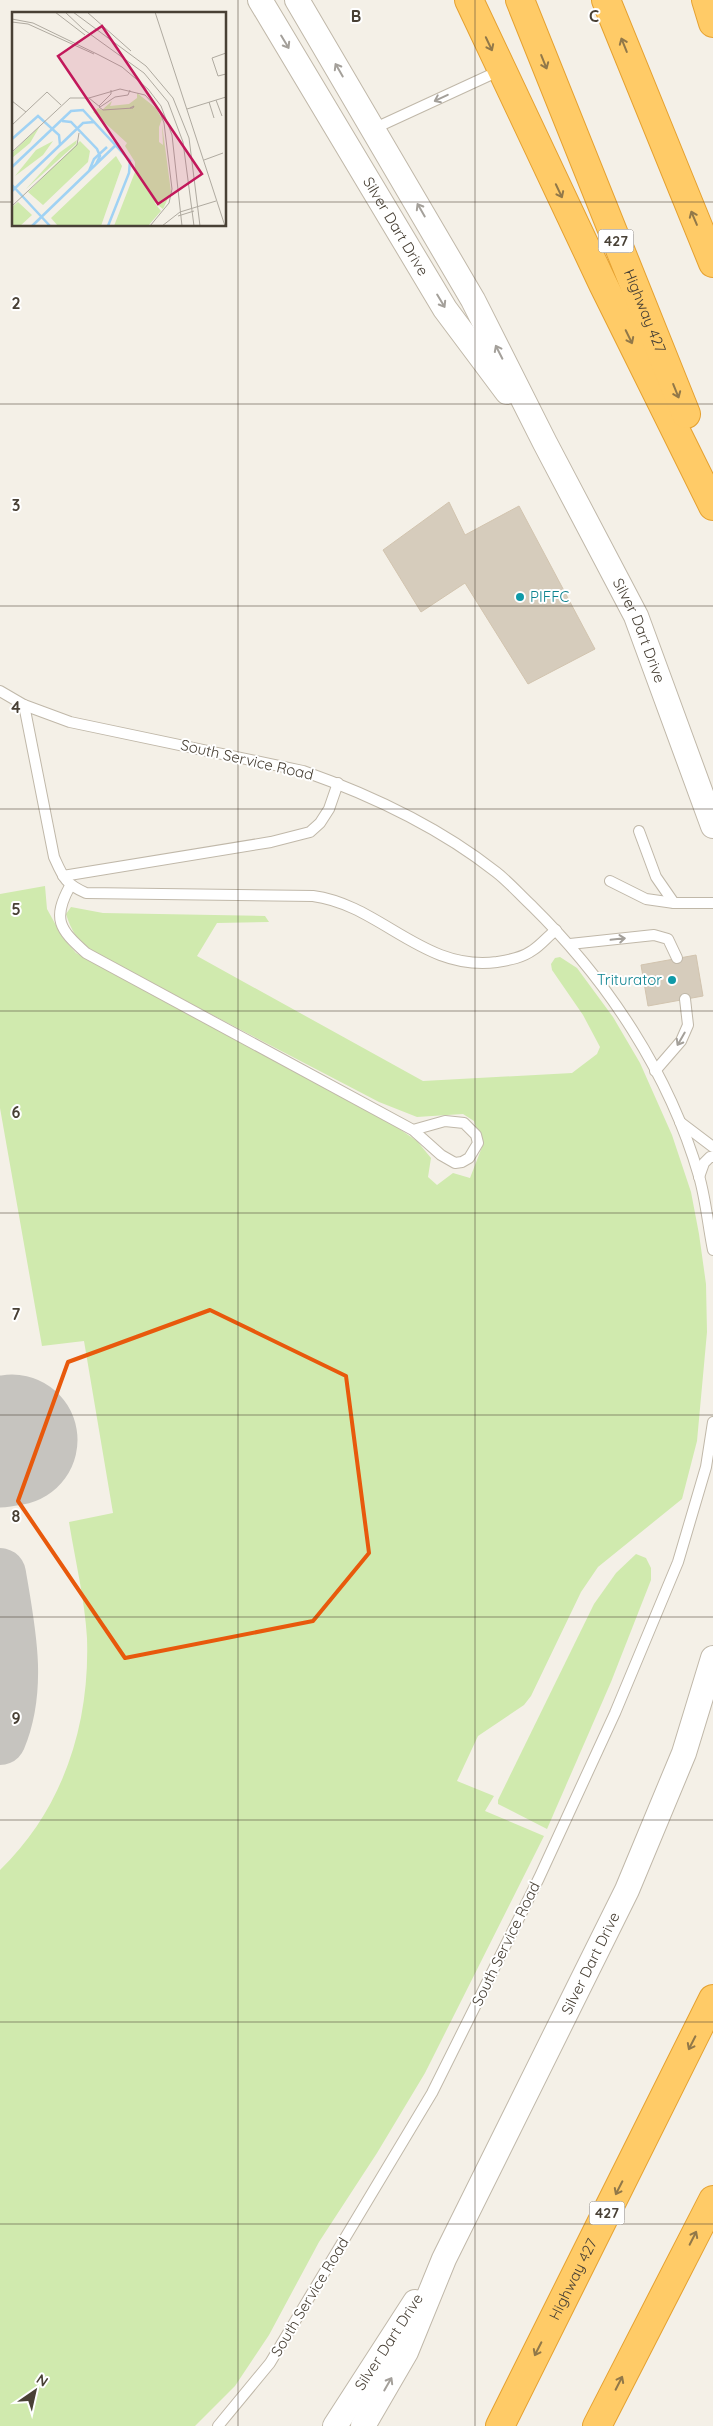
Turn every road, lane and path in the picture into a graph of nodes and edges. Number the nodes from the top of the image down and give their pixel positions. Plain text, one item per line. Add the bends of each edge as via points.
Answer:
1 (260, 0) edge
2 (298, 0) edge
3 (468, 0) edge
4 (520, 0) edge
5 (606, 0) edge
6 (706, 0) edge
7 (713, 23) edge
8 (502, 70) junction
9 (373, 129) junction
10 (713, 263) edge
11 (545, 443) junction
12 (713, 482) edge
13 (713, 506) edge
14 (0, 691) edge
15 (24, 705) junction
16 (338, 783) junction
17 (713, 826) edge
18 (639, 831) dead end
19 (63, 876) junction
20 (610, 881) dead end
21 (70, 886) junction
22 (713, 903) edge
23 (674, 904) junction
24 (556, 930) junction
25 (570, 944) junction
26 (678, 958) dead end
27 (685, 1000) dead end
28 (655, 1070) junction
29 (679, 1121) junction
30 (413, 1130) junction
31 (713, 1147) edge
32 (713, 1157) edge
33 (699, 1177) junction
34 (713, 1250) edge
35 (713, 1422) edge
36 (713, 1658) edge
37 (713, 1999) edge
38 (713, 2200) edge
39 (444, 2259) junction
40 (218, 2426) edge
41 (335, 2426) edge
42 (363, 2426) edge
43 (500, 2426) edge
44 (597, 2426) edge

1 -> 11 street, Silver Dart Drive via 446,309
9 -> 2 street, Silver Dart Drive
3 -> 8 highway
4 -> 12 highway, Highway 427 / 427
10 -> 5 highway
6 - 7 highway
8 -> 9 lane
8 -> 13 highway
11 -> 9 street, Silver Dart Drive via 473,300
11 - 17 street, Silver Dart Drive via 636,616
14 - 15 lane, South Service Road
15 - 16 lane, South Service Road via 70,722 303,771
15 - 19 lane via 54,857
16 - 19 lane via 329,809 310,832 271,842
16 - 24 lane, South Service Road via 366,794 441,835 497,872
18 - 23 lane via 656,877
19 - 21 lane
20 - 23 lane via 646,899
21 - 24 lane via 86,893 115,895 330,898 360,910 426,950 449,960 485,964 513,960 533,950
21 - 30 lane via 60,904 59,915 62,927 86,953
22 - 23 lane
24 - 25 lane, South Service Road
25 -> 26 lane via 654,934 668,939
25 - 28 lane, South Service Road via 630,1025
27 -> 28 lane via 688,1025 681,1041
28 - 29 lane, South Service Road
29 - 31 lane
29 - 33 lane, South Service Road
30 - 30 lane via 441,1156 456,1163 469,1158 478,1143 476,1135 464,1123 446,1121
32 - 33 lane via 704,1163
33 - 34 lane, South Service Road
35 - 40 lane, South Service Road via 706,1466 678,1562 615,1713 535,1886 432,2093 270,2363
36 - 39 street, Silver Dart Drive via 684,1752 627,1890
37 -> 43 highway, Highway 427 / 427
44 -> 38 highway
39 - 41 street, Silver Dart Drive
42 -> 39 street, Silver Dart Drive via 406,2352

